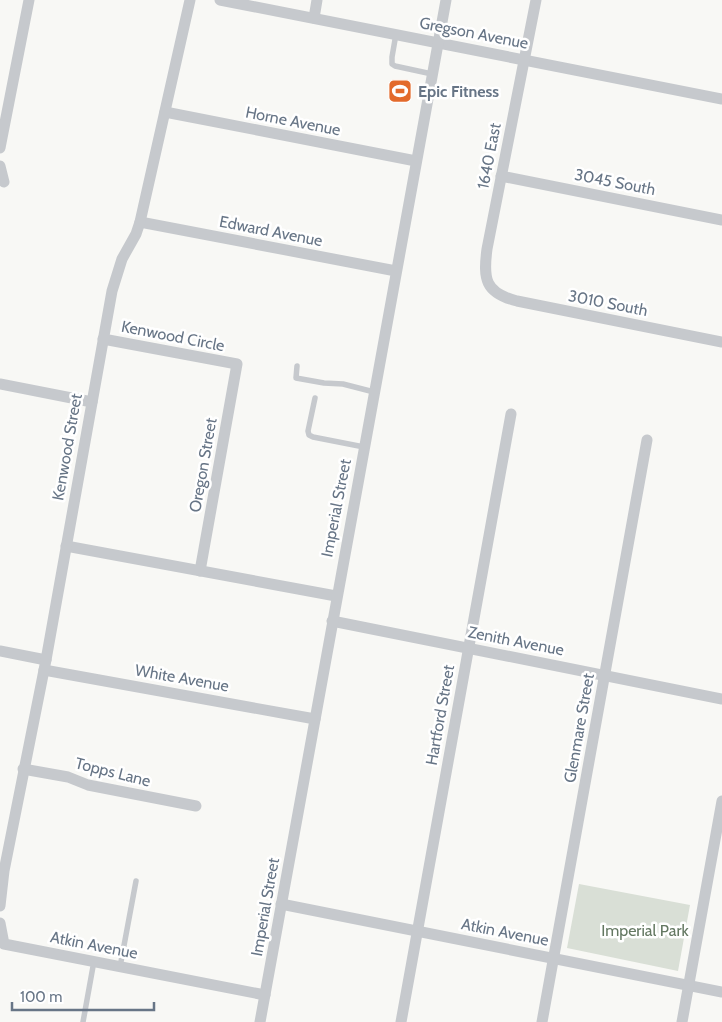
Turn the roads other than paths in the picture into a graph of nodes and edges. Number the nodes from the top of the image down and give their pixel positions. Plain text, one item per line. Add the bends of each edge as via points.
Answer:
1 (29, 0) edge
2 (190, 0) edge
3 (220, 0) edge
4 (317, 0) edge
5 (446, 0) edge
6 (536, 0) edge
7 (314, 18) junction
8 (396, 34) junction
9 (438, 42) junction
10 (524, 60) junction
11 (432, 74) junction
12 (722, 99) edge
13 (164, 112) junction
14 (0, 148) edge
15 (416, 161) junction
16 (0, 166) edge
17 (501, 176) junction
18 (4, 182) dead end
19 (722, 220) edge
20 (140, 222) junction
21 (396, 271) junction
22 (490, 288) joint
23 (103, 339) junction
24 (722, 342) edge
25 (237, 364) joint
26 (297, 366) dead end
27 (0, 384) edge
28 (374, 392) junction
29 (315, 398) dead end
30 (92, 402) junction
31 (511, 414) dead end
32 (647, 440) dead end
33 (364, 448) junction
34 (66, 546) junction
35 (200, 571) junction
36 (336, 596) junction
37 (332, 621) junction
38 (468, 648) junction
39 (0, 651) edge
40 (45, 665) junction
41 (605, 675) junction
42 (722, 699) edge
43 (315, 719) junction
44 (23, 768) junction
45 (722, 802) edge
46 (196, 806) dead end
47 (136, 881) dead end
48 (282, 904) junction
49 (0, 906) edge
50 (0, 923) edge
51 (417, 931) junction
52 (553, 959) junction
53 (94, 961) junction
54 (120, 966) junction
55 (689, 986) junction
56 (722, 992) edge
57 (265, 995) junction
58 (83, 1022) edge
59 (260, 1022) edge
60 (401, 1022) edge
61 (542, 1022) edge
62 (682, 1022) edge

1 - 14 street
2 - 13 street, Kenwood Street
3 - 7 street, Gregson Avenue
4 - 7 street
5 - 9 street, Imperial Street
6 - 10 street, 1640 East
7 - 8 street, Gregson Avenue
8 - 9 street, Gregson Avenue
8 - 11 lane via 392,64
9 - 10 street, Gregson Avenue
9 - 11 street, Imperial Street
10 - 12 street, Gregson Avenue
10 - 17 street, 1640 East
11 - 15 street, Imperial Street
13 - 15 street, Horne Avenue
13 - 20 street, Kenwood Street
15 - 21 street, Imperial Street
16 - 18 street
17 - 19 street, 3045 South
17 - 22 street, 1640 East via 486,258 485,275
20 - 21 street, Edward Avenue
20 - 23 street, Kenwood Street via 116,274
21 - 28 street, Imperial Street
22 - 24 street, 3010 South via 517,301
23 - 25 street, Kenwood Circle
23 - 30 street, Kenwood Street
25 - 35 street, Oregon Street
26 - 28 lane via 296,378
27 - 30 street
28 - 33 street, Imperial Street
29 - 33 lane via 309,435
30 - 34 street, Kenwood Street
31 - 38 street, Hartford Street
32 - 41 street, Glenmare Street
33 - 36 street, Imperial Street
34 - 35 street
34 - 40 street, Kenwood Street
35 - 36 street
36 - 37 street, Imperial Street
37 - 38 street, Zenith Avenue
37 - 43 street, Imperial Street
38 - 41 street, Zenith Avenue
38 - 51 street, Hartford Street
39 - 40 street, White Avenue
40 - 43 street, White Avenue
40 - 44 street, Kenwood Street
41 - 42 street, Zenith Avenue
41 - 52 street, Glenmare Street
43 - 48 street, Imperial Street
44 - 46 street, Topps Lane via 68,777 84,784
44 - 49 street, Kenwood Street
45 - 55 street
47 - 54 lane
48 - 51 street, Atkin Avenue
48 - 57 street, Imperial Street
50 - 53 street, Atkin Avenue via 4,944
51 - 52 street, Atkin Avenue
51 - 60 street, Hartford Street
52 - 55 street, Atkin Avenue
52 - 61 street, Glenmare Street
53 - 54 street, Atkin Avenue
53 - 58 lane
54 - 57 street, Atkin Avenue
55 - 56 street, Atkin Avenue
55 - 62 street
57 - 59 street, Imperial Street

